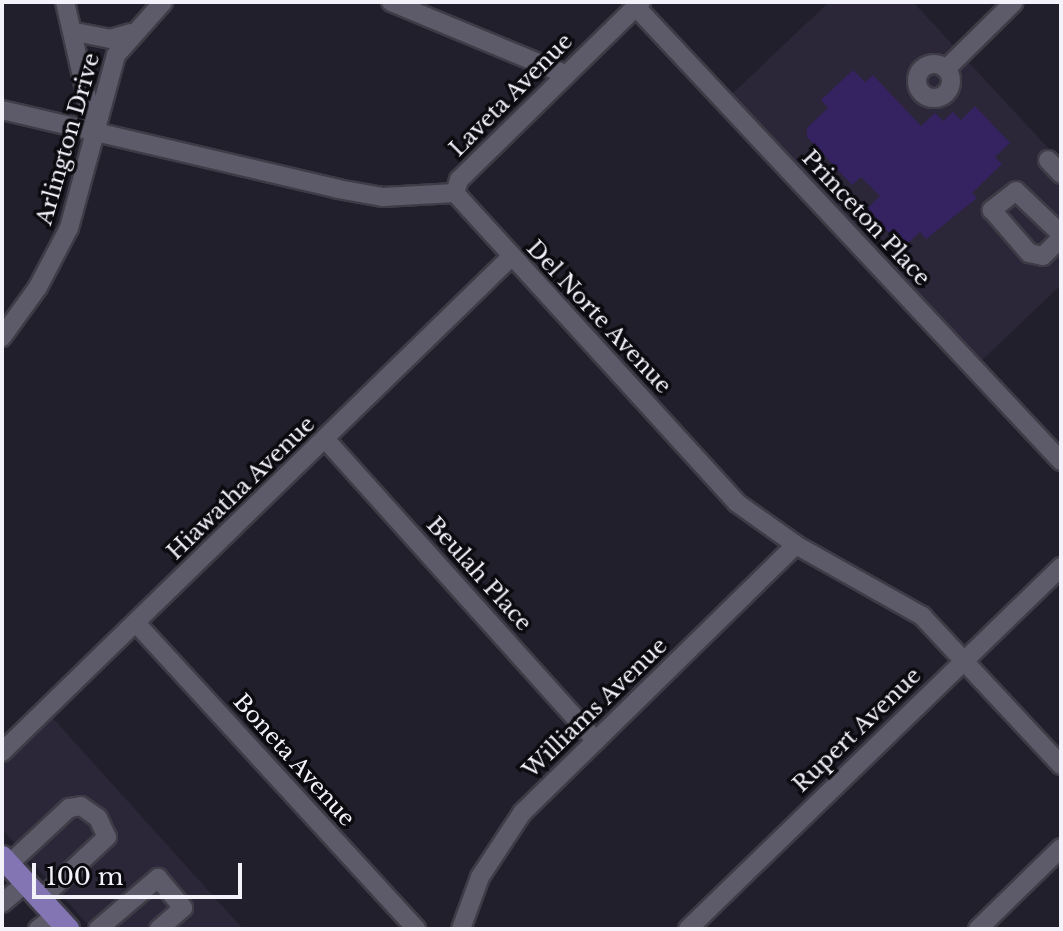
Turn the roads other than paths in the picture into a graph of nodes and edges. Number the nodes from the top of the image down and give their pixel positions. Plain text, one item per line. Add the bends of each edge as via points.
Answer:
1 (65, 2) edge
2 (163, 2) edge
3 (391, 2) edge
4 (1014, 2) edge
5 (639, 5) edge
6 (75, 32) junction
7 (131, 33) junction
8 (946, 69) dead end
9 (565, 74) junction
10 (2, 110) edge
11 (94, 134) junction
12 (455, 193) junction
13 (511, 257) junction
14 (2, 337) edge
15 (326, 440) junction
16 (1061, 461) edge
17 (796, 545) junction
18 (1061, 567) edge
19 (136, 623) junction
20 (963, 662) junction
21 (596, 741) junction
22 (2, 752) edge
23 (1061, 765) edge
24 (1061, 848) edge
25 (6, 861) edge
26 (2, 903) edge
27 (46, 911) edge
28 (115, 914) junction
29 (98, 929) edge
30 (127, 929) edge
31 (159, 929) edge
32 (416, 929) edge
33 (461, 929) edge
34 (688, 929) edge
35 (978, 929) edge

1 - 6 street
2 - 7 street, Arlington Drive
3 - 9 street
4 - 8 street
5 - 9 street, Laveta Avenue
5 - 16 street, Princeton Place
6 - 7 street via 110,39
6 - 11 street
7 - 11 street, Arlington Drive via 107,76
9 - 12 street, Laveta Avenue via 459,180
10 - 11 street
11 - 12 street via 383,197
11 - 14 street, Arlington Drive via 56,258
12 - 13 street, Del Norte Avenue
13 - 15 street, Hiawatha Avenue
13 - 17 street, Del Norte Avenue via 737,503
15 - 19 street, Hiawatha Avenue
15 - 21 street, Beulah Place
17 - 20 street, Del Norte Avenue via 898,598
17 - 21 street, Williams Avenue
18 - 20 street, Rupert Avenue
19 - 22 street, Hiawatha Avenue
19 - 32 street, Boneta Avenue
20 - 23 street, Del Norte Avenue
20 - 34 street, Rupert Avenue
21 - 33 street, Williams Avenue via 496,846
24 - 35 street
25 - 27 main road
25 - 27 street via 69,808 81,806 98,818 107,837
26 - 27 street
28 - 29 street
28 - 30 street
28 - 31 street via 158,878 183,908

